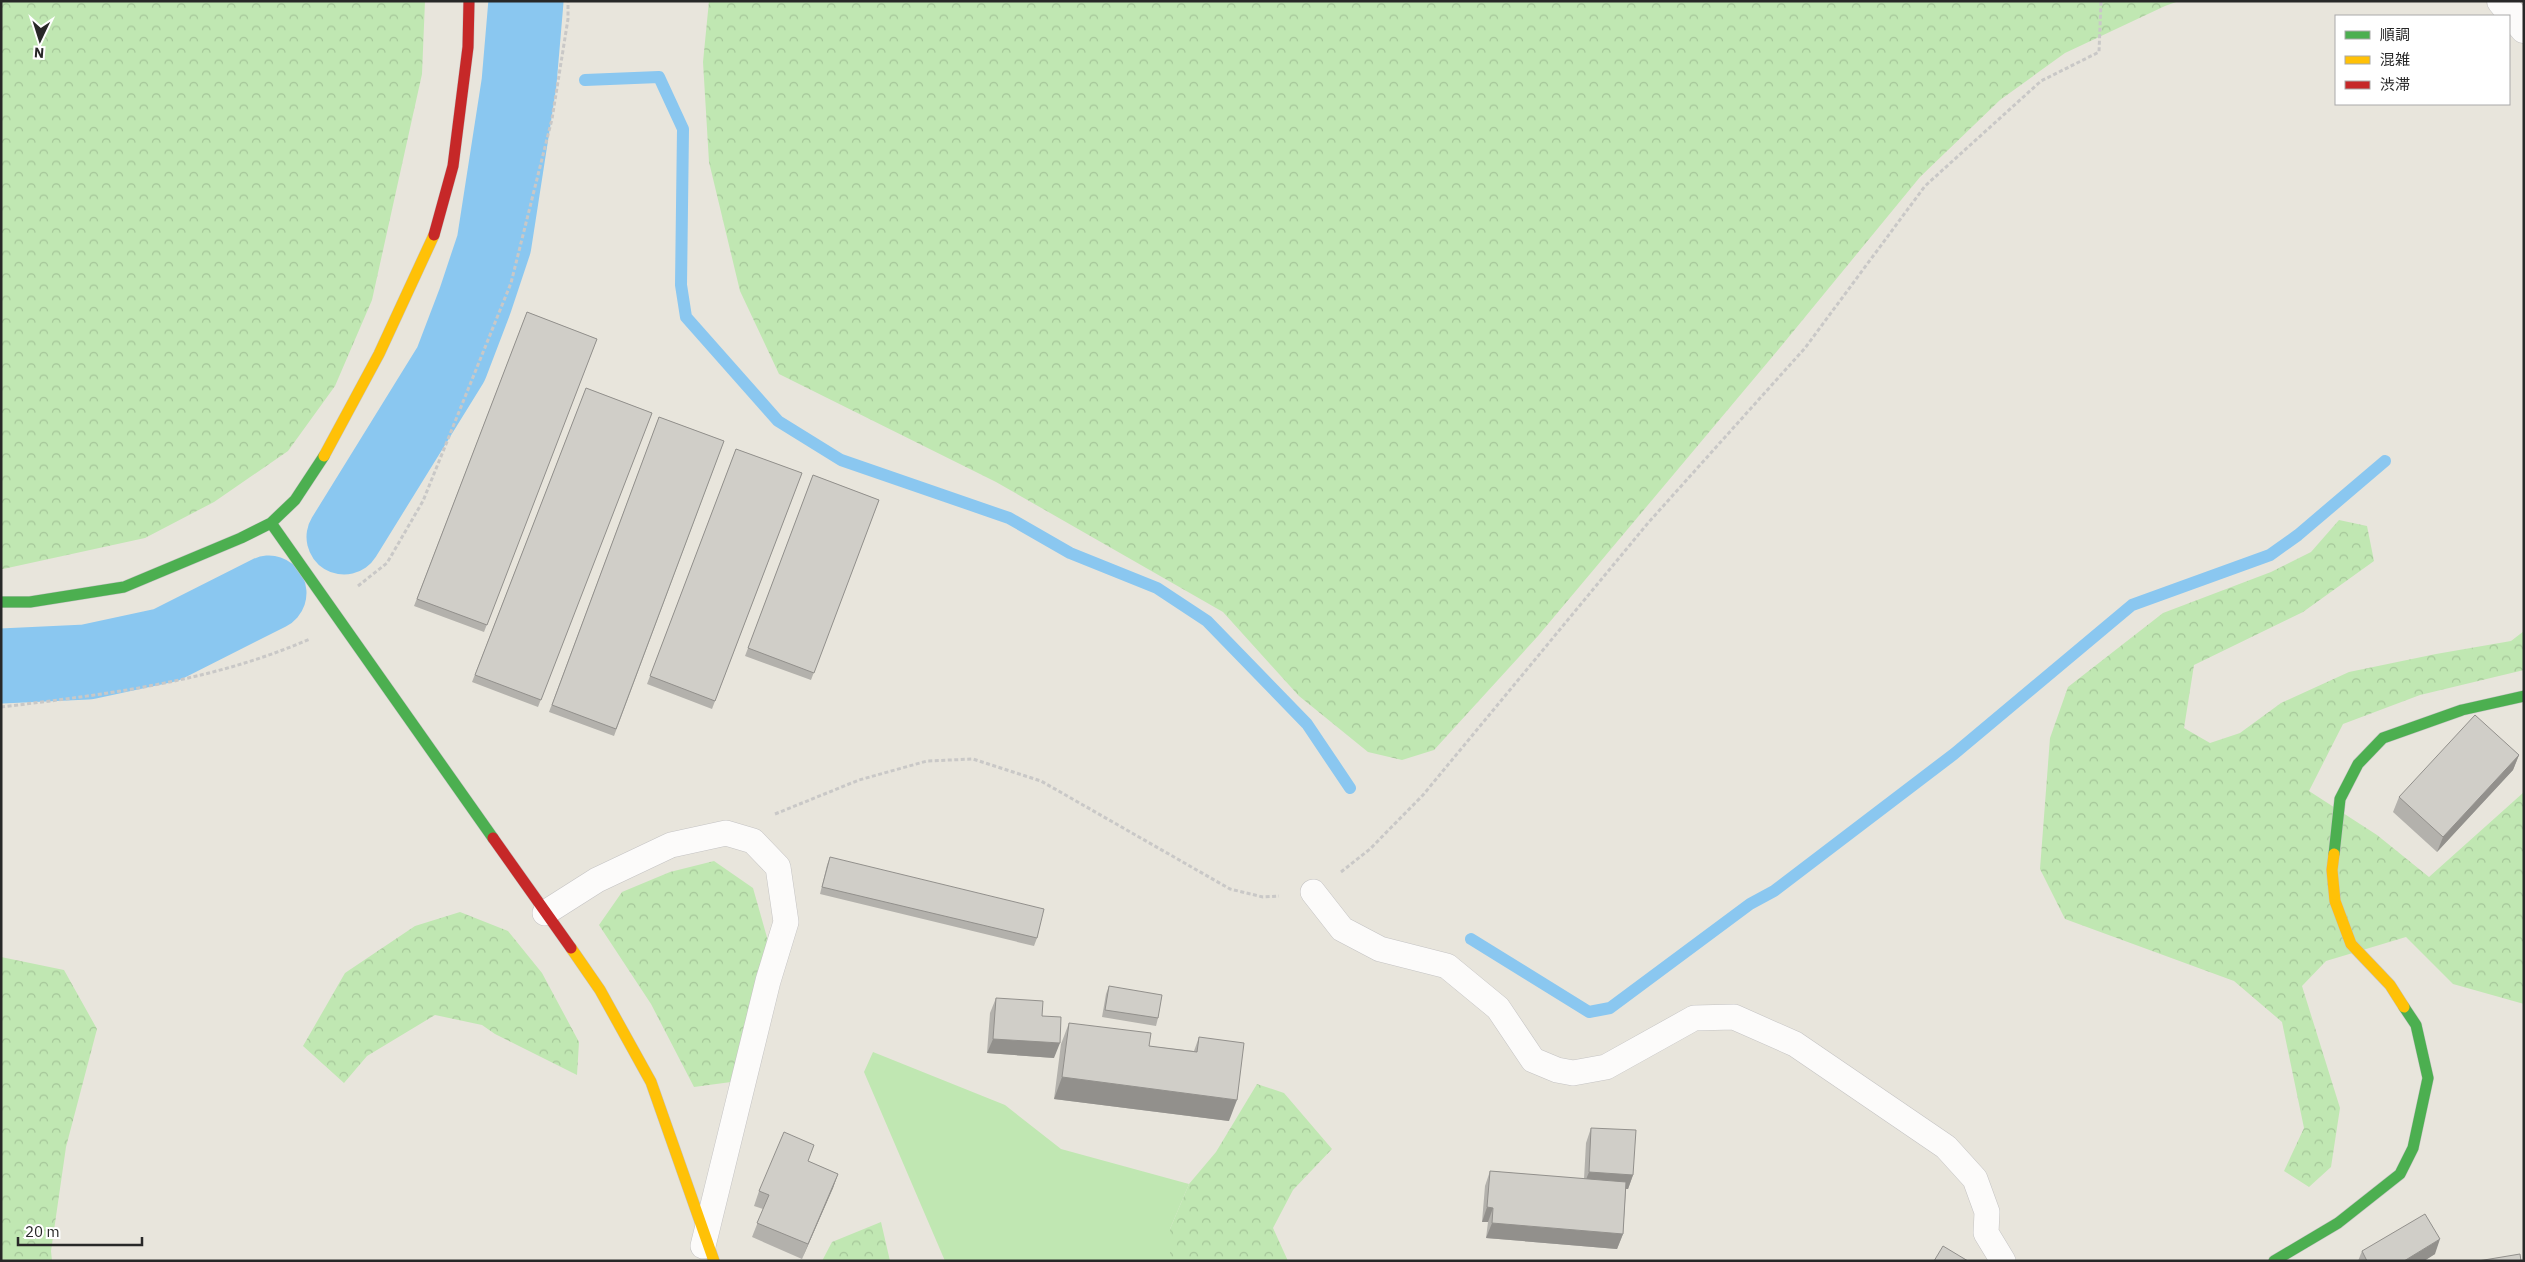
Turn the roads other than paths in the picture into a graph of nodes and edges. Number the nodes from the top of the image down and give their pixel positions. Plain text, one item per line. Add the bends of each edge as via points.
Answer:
1 (469, 1) edge
2 (2501, 1) edge
3 (2524, 28) edge
4 (271, 523) junction
5 (1, 602) edge
6 (2524, 696) edge
7 (1314, 892) road end
8 (545, 912) junction
9 (706, 1235) junction
10 (700, 1261) edge
11 (714, 1261) edge
12 (2003, 1261) edge
13 (2274, 1261) edge

1 - 4 street via 468,47 453,166 438,225 379,354 334,442 295,500
2 - 3 street
4 - 5 street via 124,587 30,602
4 - 8 street
6 - 13 street via 2462,710 2383,738 2358,764 2340,799 2332,870 2335,901 2351,944 2390,985 2416,1025 2428,1078 2413,1148 2400,1174 2338,1223
7 - 12 lane via 1342,929 1380,949 1447,966 1498,1008 1533,1060 1557,1070 1573,1073 1606,1067 1694,1018 1734,1017 1795,1044 1946,1147 1975,1179 1988,1212 1986,1233
8 - 9 street via 600,990 650,1082
8 - 9 lane via 597,880 671,845 726,833 753,841 778,867 786,922 768,981
9 - 10 lane
9 - 11 street

